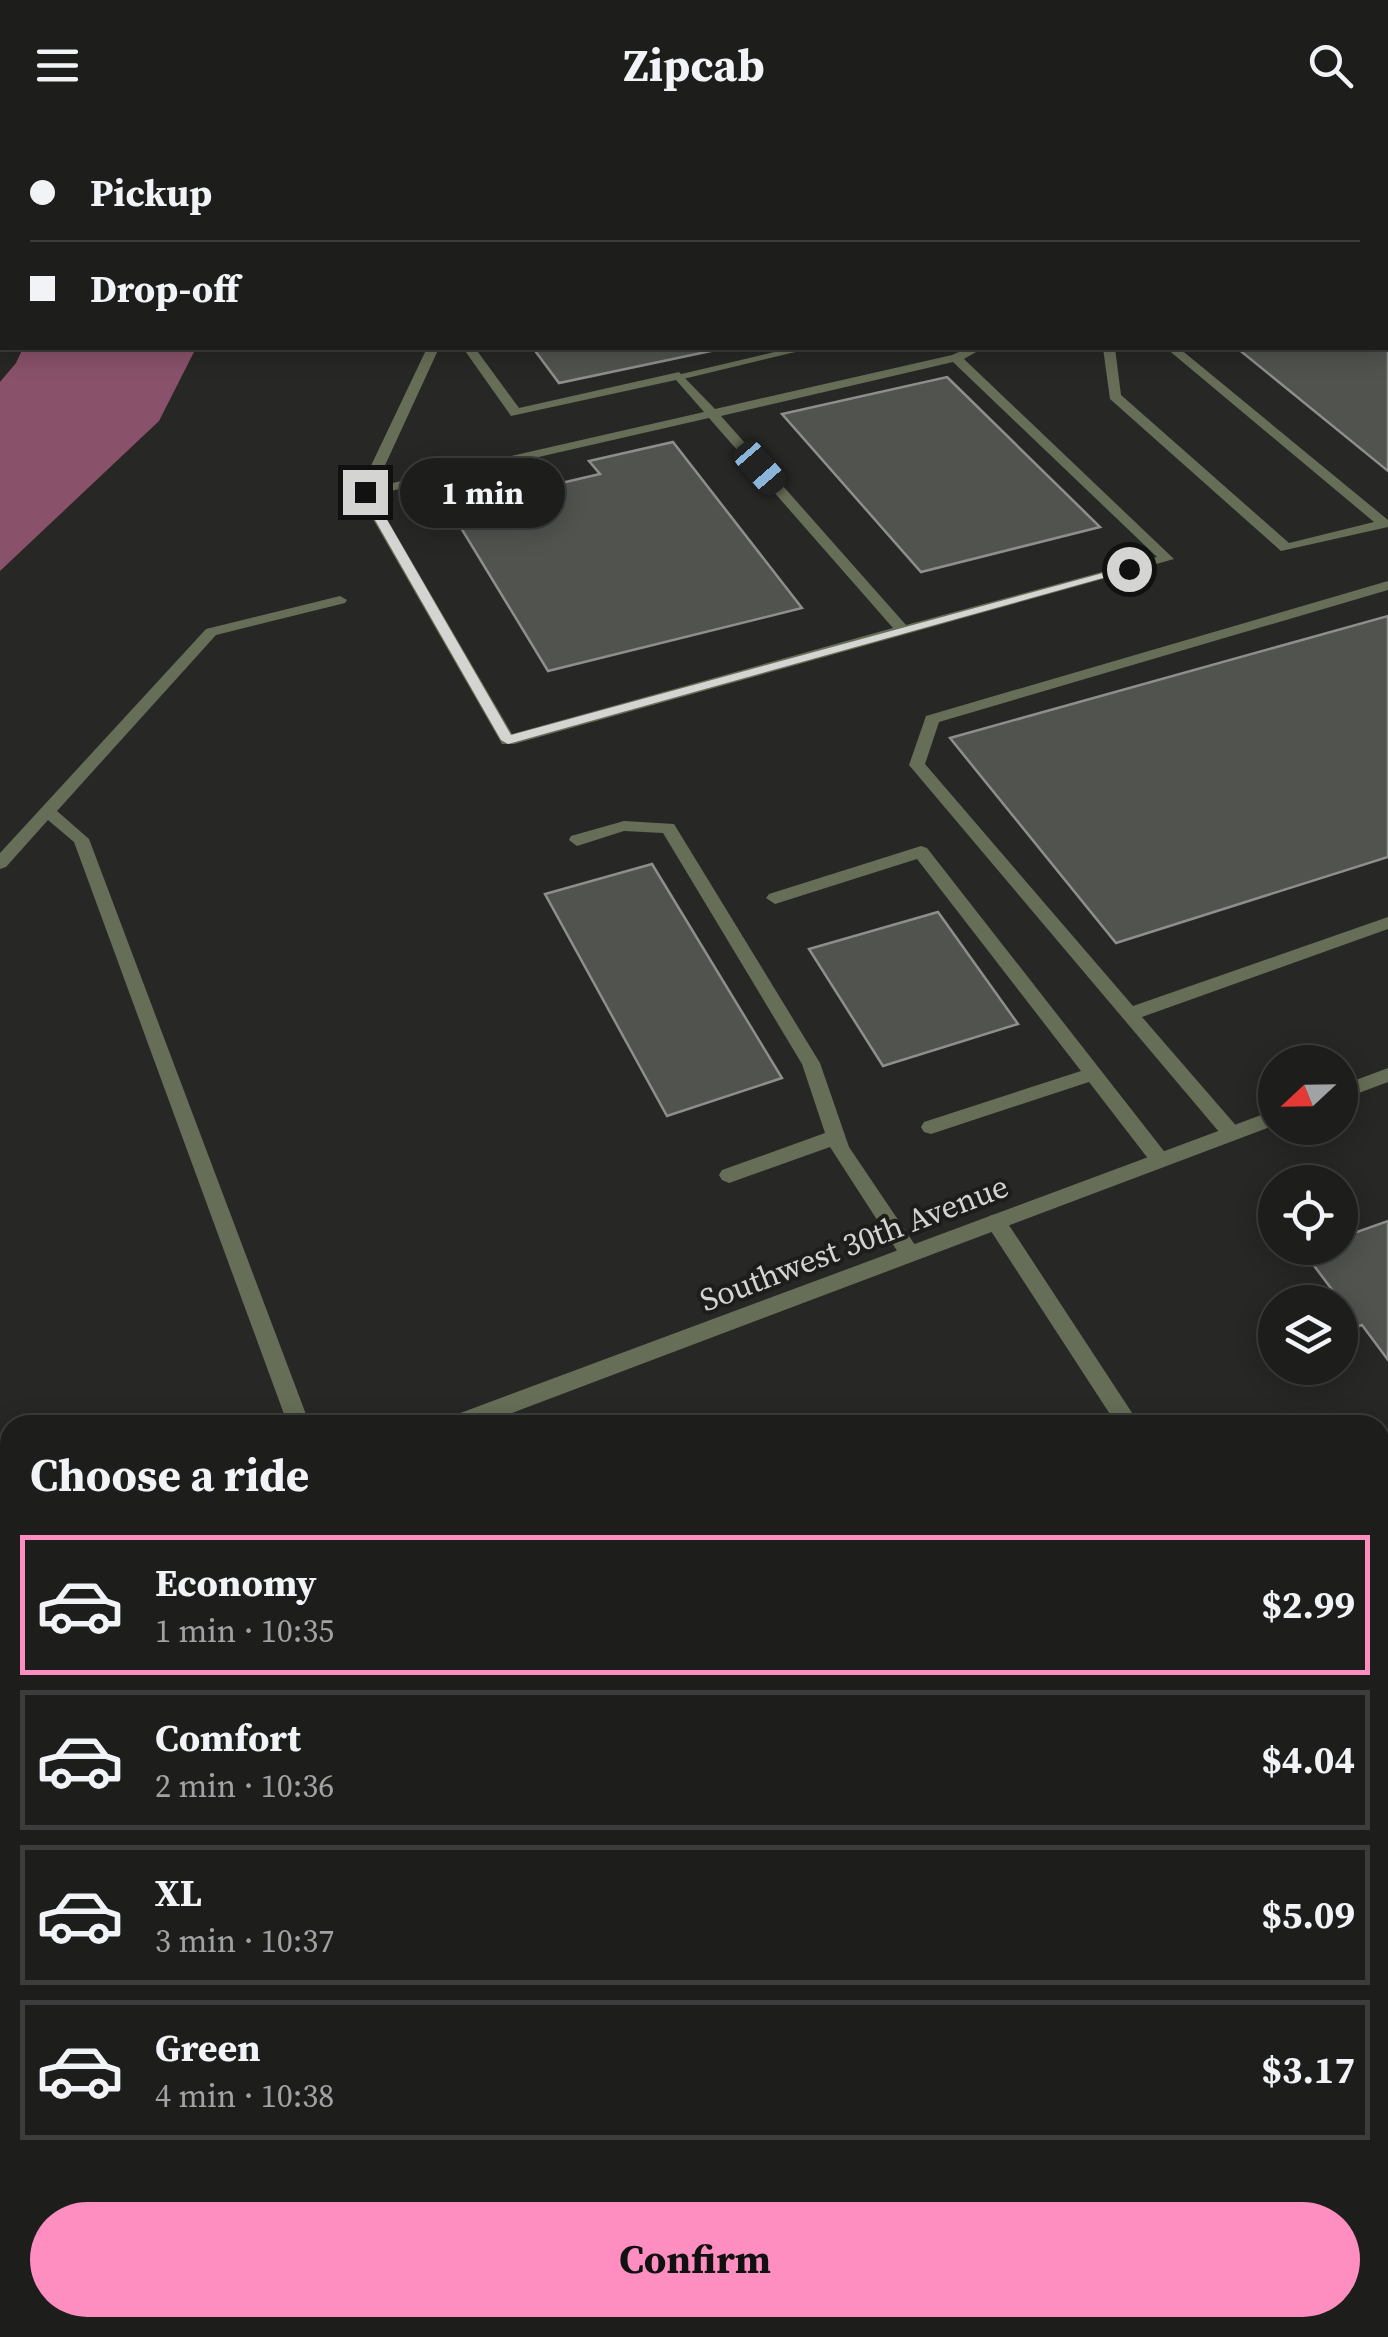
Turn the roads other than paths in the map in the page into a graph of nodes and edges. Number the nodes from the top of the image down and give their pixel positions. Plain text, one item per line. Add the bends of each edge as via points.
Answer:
1 (432, 350) edge
2 (470, 350) edge
3 (797, 350) edge
4 (973, 350) edge
5 (1109, 350) edge
6 (1174, 350) edge
7 (956, 358) junction
8 (679, 376) junction
9 (712, 414) junction
10 (365, 492) junction
11 (1388, 586) edge
12 (340, 600) dead end
13 (902, 630) junction
14 (46, 810) junction
15 (577, 840) dead end
16 (0, 862) edge
17 (775, 898) dead end
18 (1388, 924) edge
19 (1130, 1014) junction
20 (1093, 1074) junction
21 (1388, 1075) edge
22 (1358, 1086) edge
23 (1258, 1124) edge
24 (932, 1127) dead end
25 (1232, 1134) junction
26 (836, 1138) junction
27 (1160, 1160) junction
28 (729, 1175) dead end
29 (996, 1222) junction
30 (910, 1254) junction
31 (295, 1415) edge
32 (483, 1415) edge
33 (1122, 1415) edge

1 - 10 street
2 - 8 street via 516,412
3 - 8 street
4 - 7 street
5 - 6 street via 1115,396 1286,548 1384,524
7 - 9 street
7 - 13 street via 1167,559
8 - 9 street
9 - 10 street
9 - 13 street
10 - 13 street via 508,740
11 - 19 street via 932,719 917,765
12 - 14 street via 211,632
14 - 16 street
14 - 31 street via 81,839
15 - 26 street via 624,826 668,828 811,1062
17 - 20 street via 921,852
18 - 19 street
19 - 25 street
20 - 24 street
20 - 27 street
21 - 22 street
23 - 25 street, Southwest 30th Avenue
25 - 27 street, Southwest 30th Avenue
26 - 28 street
26 - 30 street
27 - 29 street, Southwest 30th Avenue
29 - 30 street, Southwest 30th Avenue
29 - 33 street
30 - 32 street, Southwest 30th Avenue

